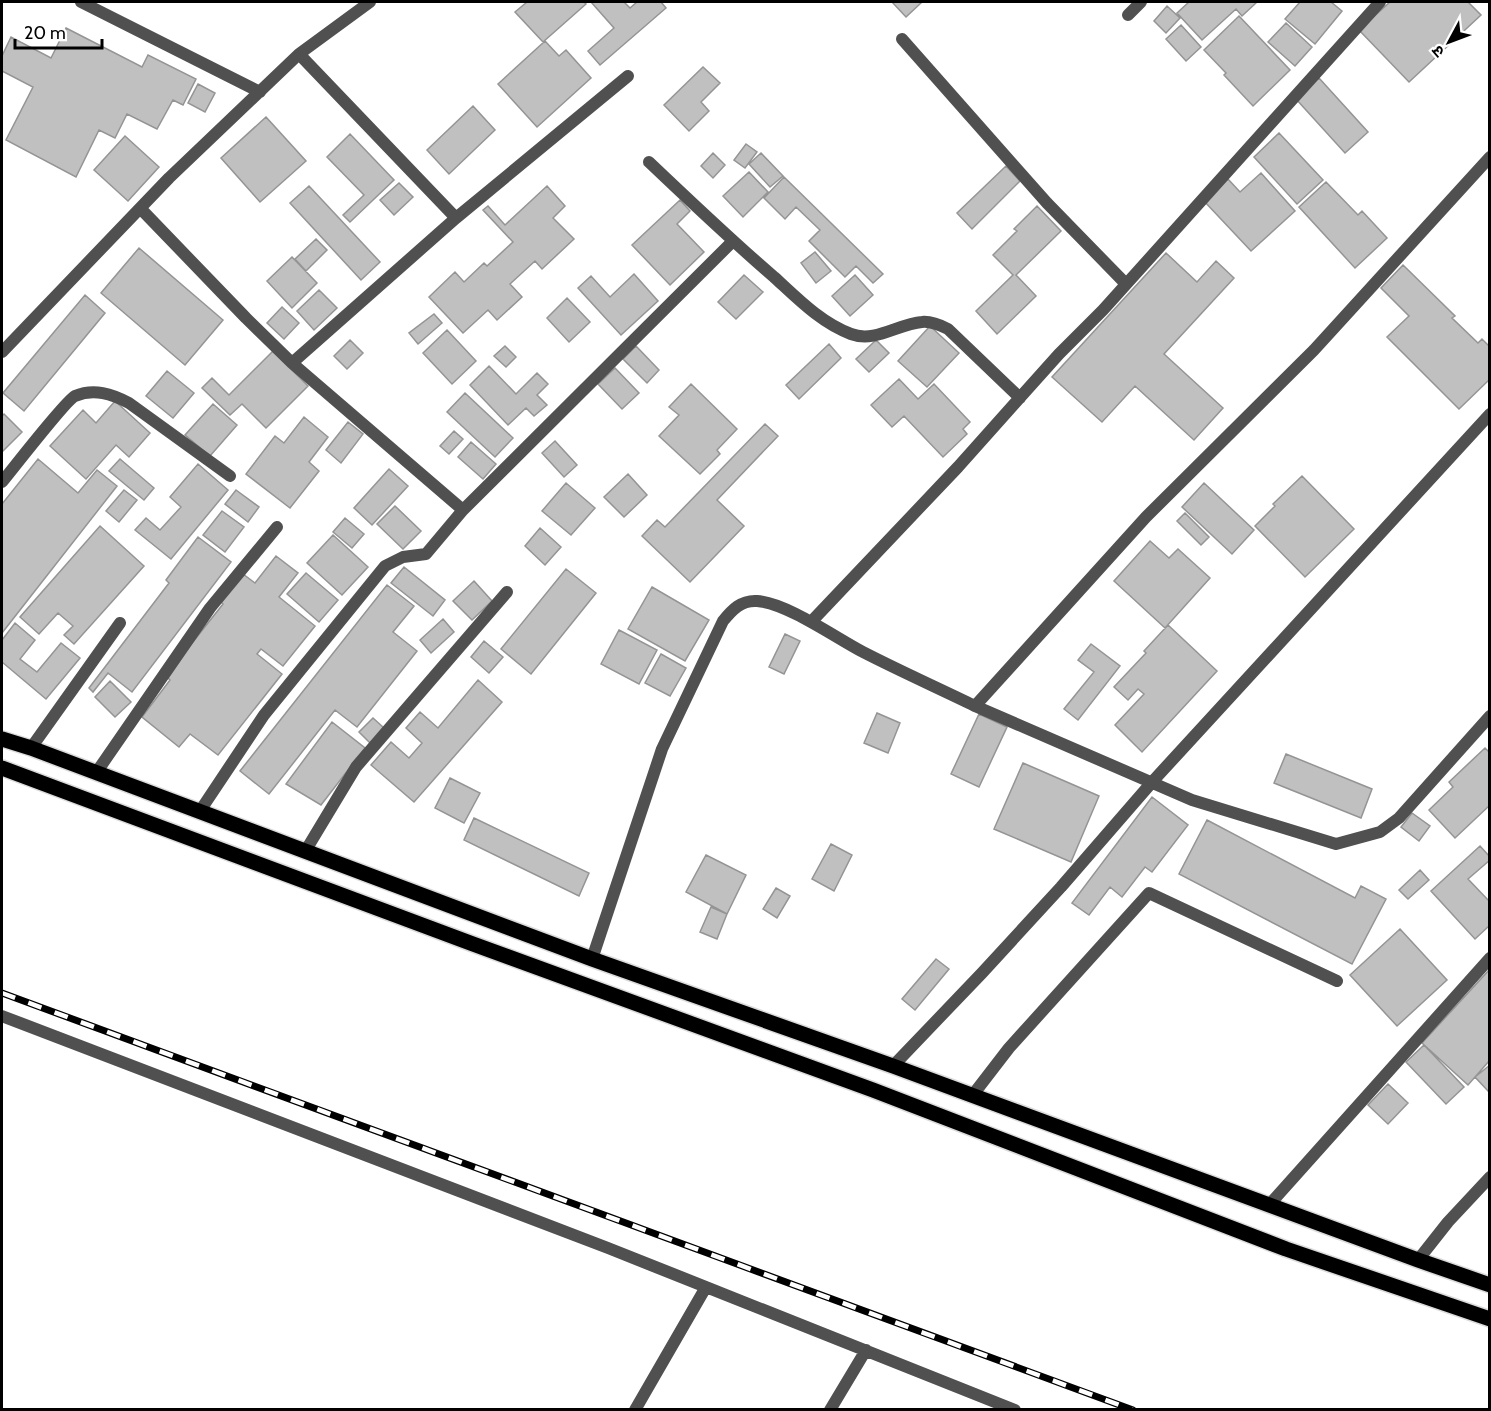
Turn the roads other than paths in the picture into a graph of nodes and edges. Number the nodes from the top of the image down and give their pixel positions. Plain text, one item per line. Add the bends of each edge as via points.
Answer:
1 (81, 2) edge
2 (370, 2) edge
3 (1141, 2) edge
4 (1380, 2) edge
5 (1128, 15) dead end
6 (902, 39) dead end
7 (299, 54) junction
8 (628, 76) dead end
9 (260, 92) junction
10 (1490, 157) edge
11 (649, 162) dead end
12 (140, 208) junction
13 (456, 218) junction
14 (733, 241) junction
15 (1126, 284) junction
16 (2, 352) edge
17 (292, 363) junction
18 (1020, 398) junction
19 (1490, 414) edge
20 (230, 476) dead end
21 (2, 482) edge
22 (463, 510) junction
23 (277, 527) dead end
24 (507, 592) dead end
25 (811, 622) junction
26 (120, 623) dead end
27 (975, 706) junction
28 (1490, 716) edge
29 (2, 739) edge
30 (31, 748) junction
31 (2, 768) edge
32 (96, 773) junction
33 (1153, 781) junction
34 (200, 812) junction
35 (306, 850) junction
36 (1490, 958) edge
37 (592, 959) junction
38 (1336, 981) dead end
39 (2, 1016) edge
40 (893, 1066) junction
41 (972, 1096) junction
42 (1490, 1177) edge
43 (1269, 1205) junction
44 (1418, 1260) junction
45 (1490, 1285) edge
46 (706, 1287) junction
47 (1490, 1319) edge
48 (866, 1350) junction
49 (635, 1410) edge
50 (830, 1410) edge
51 (1015, 1410) edge

1 - 9 street
2 - 7 street
3 - 5 street
4 - 15 street
6 - 15 street via 1047,203
7 - 9 street
7 - 13 street
8 - 13 street
9 - 12 street
10 - 27 street via 1314,350 1146,517
11 - 14 street
12 - 16 street
12 - 17 street
13 - 17 street
14 - 18 street via 835,327 866,335 922,321 936,324 948,329
14 - 22 street
15 - 18 street
17 - 22 street
18 - 25 street
19 - 33 street
20 - 21 street via 129,403 112,394 96,392 73,396
22 - 34 street via 426,554 403,557 385,567 264,715
23 - 32 street via 210,608
24 - 35 street via 356,767
25 - 27 street
25 - 37 street via 755,601 732,610 723,621 662,749
26 - 30 street
27 - 33 street
28 - 33 street via 1399,818 1380,832 1336,844 1192,800
29 - 30 main road
30 - 32 main road
31 - 47 main road via 873,1090 1286,1249
32 - 34 main road
33 - 40 street via 1061,887
34 - 35 main road
35 - 37 main road
36 - 43 street
37 - 40 main road
38 - 41 street via 1149,893 1009,1047
39 - 46 street
40 - 41 main road
41 - 43 main road
42 - 44 street
43 - 44 main road
44 - 45 main road
46 - 48 street
46 - 49 street
48 - 50 street
48 - 51 street

